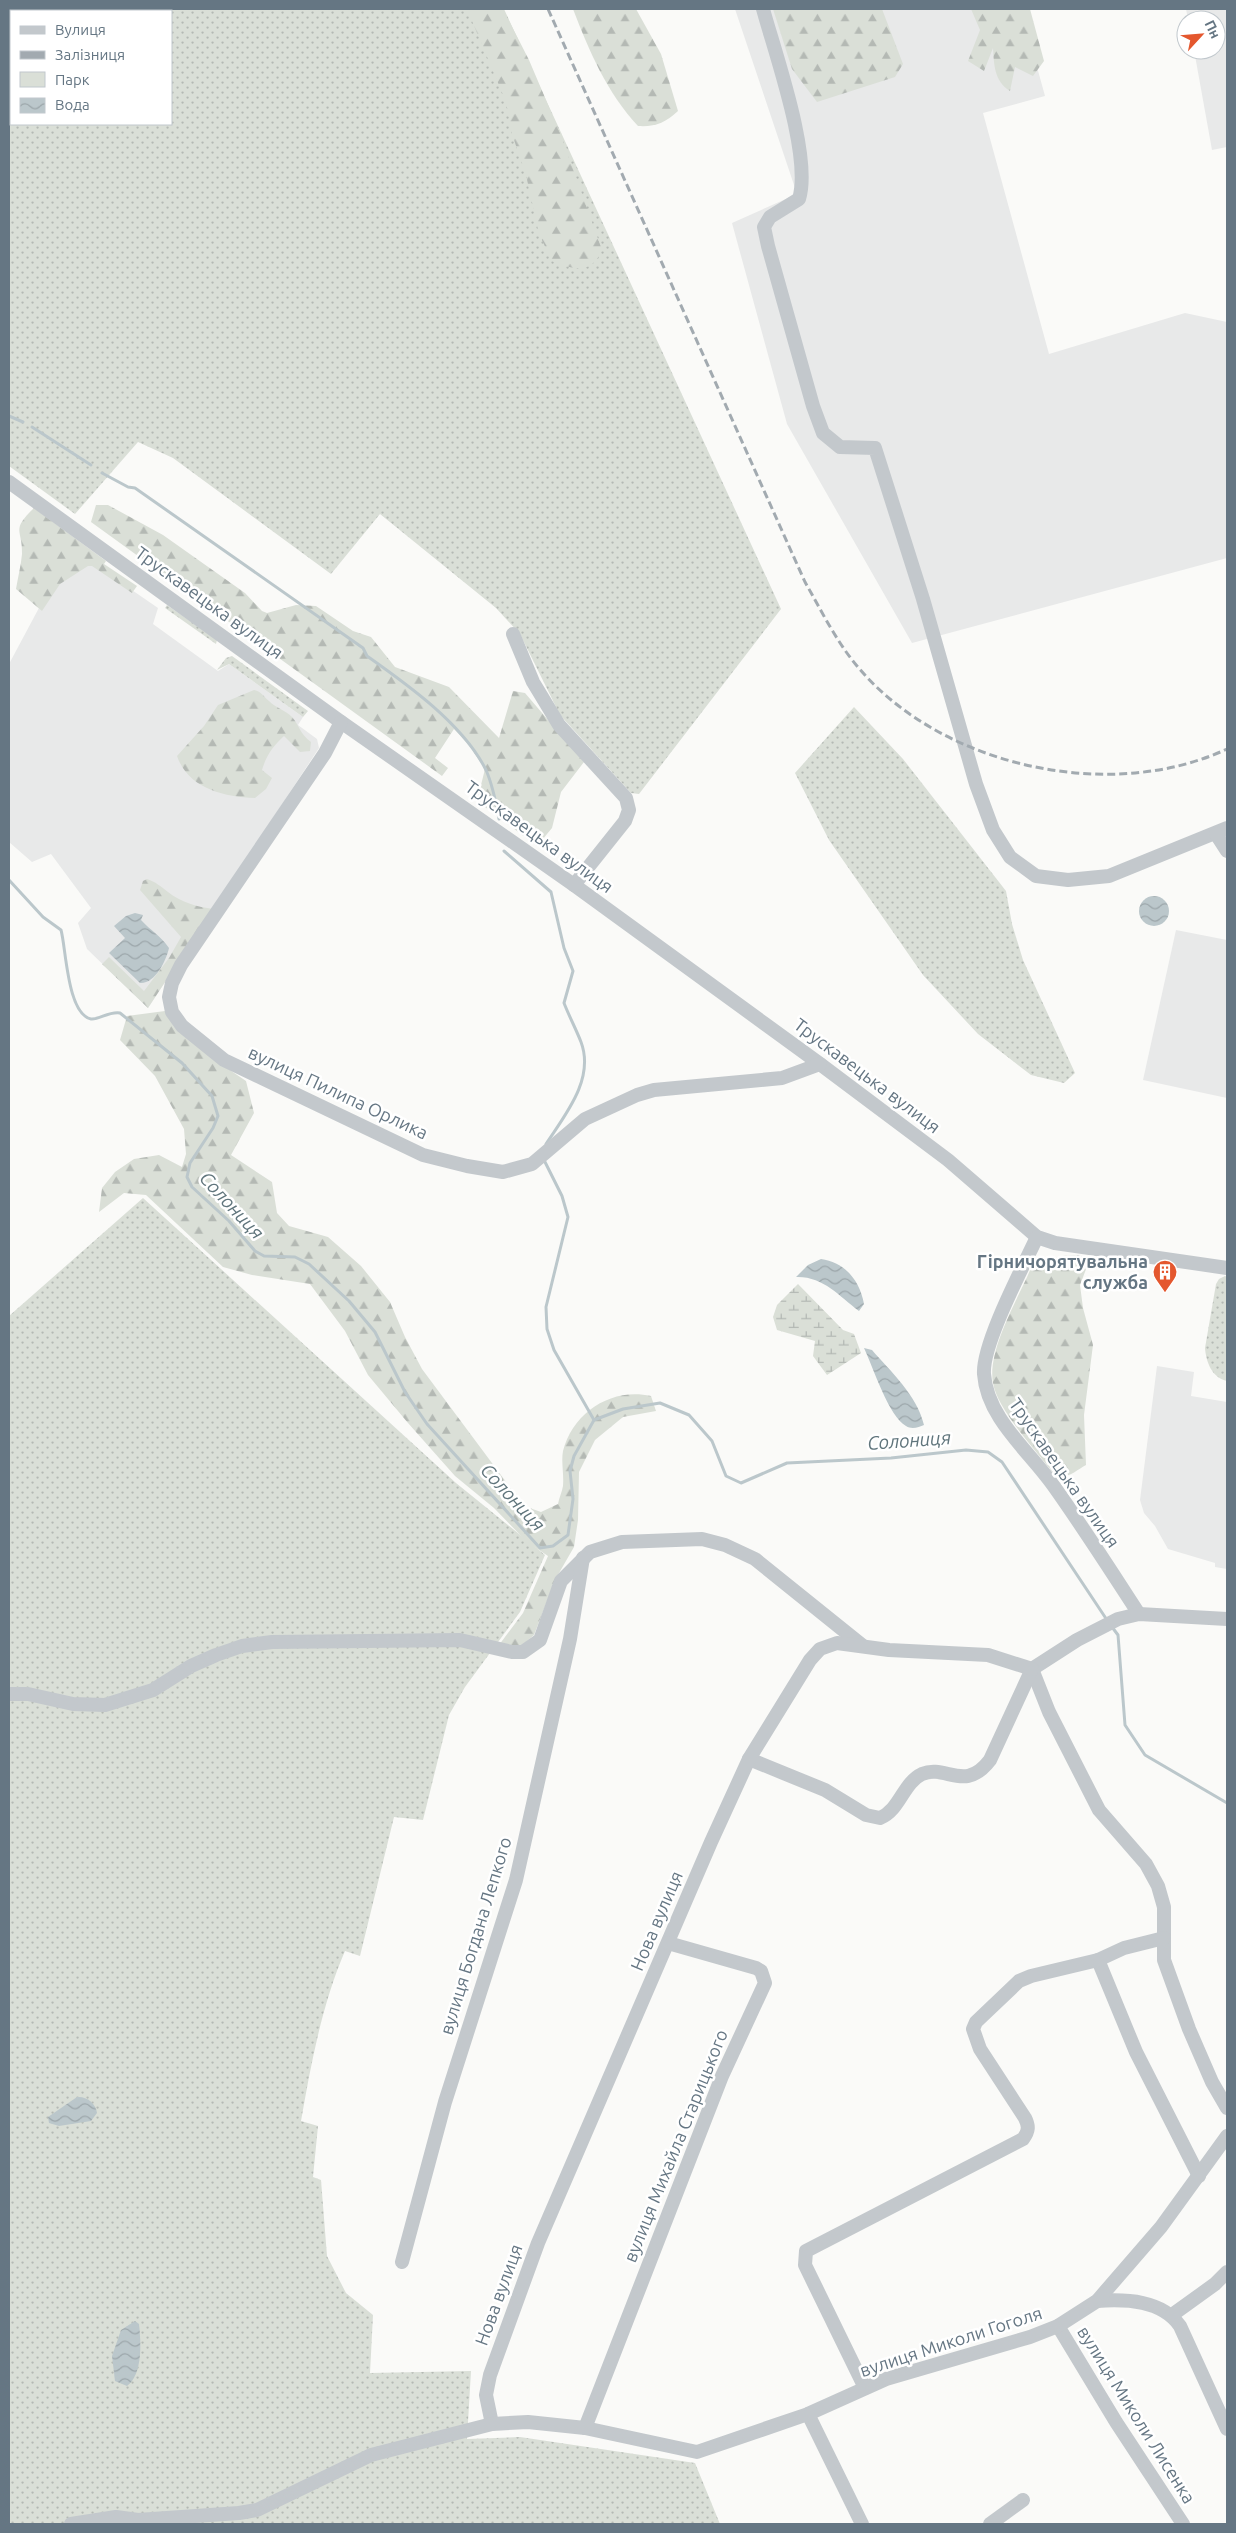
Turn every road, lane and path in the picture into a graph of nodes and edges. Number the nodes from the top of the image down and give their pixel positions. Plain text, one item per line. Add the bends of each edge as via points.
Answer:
1 (763, 9) edge
2 (9, 482) edge
3 (513, 634) dead end
4 (341, 722) junction
5 (1222, 831) edge
6 (1227, 851) edge
7 (574, 885) junction
8 (820, 1064) junction
9 (1037, 1237) junction
10 (1227, 1268) edge
11 (583, 1558) junction
12 (1139, 1614) junction
13 (1227, 1619) edge
14 (863, 1646) junction
15 (1032, 1670) junction
16 (9, 1694) edge
17 (749, 1759) junction
18 (1164, 1938) junction
19 (668, 1943) junction
20 (1098, 1960) junction
21 (1227, 2108) edge
22 (1227, 2136) edge
23 (1198, 2176) junction
24 (402, 2262) dead end
25 (1227, 2272) edge
26 (1097, 2301) junction
27 (1172, 2315) junction
28 (1058, 2326) junction
29 (865, 2388) junction
30 (1224, 2410) edge
31 (808, 2414) junction
32 (492, 2424) junction
33 (585, 2428) junction
34 (1227, 2429) edge
35 (1024, 2500) dead end
36 (71, 2524) edge
37 (862, 2524) edge
38 (990, 2524) edge
39 (1183, 2524) edge

1 - 5 street via 796,127 802,188 799,199 770,217 764,227 778,284 823,433 840,447 875,448 976,784 993,830 1010,857 1036,876 1068,880 1109,876
2 - 4 street, Трускавецька вулиця
3 - 7 street via 533,682 559,725 626,798 630,810 625,821
4 - 7 street, Трускавецька вулиця
4 - 8 street, вулиця Пилипа Орлика via 325,753 172,983 169,997 176,1018 224,1060 422,1155 502,1172 532,1164 585,1118 636,1095 654,1090 782,1078
5 - 6 street
7 - 8 street, Трускавецька вулиця
8 - 9 street, Трускавецька вулиця via 948,1160
9 - 10 street, Трускавецька вулиця via 1055,1243
9 - 12 street, Трускавецька вулиця via 995,1330 985,1361 986,1388 1001,1420 1052,1484
11 - 14 street via 600,1548 622,1542 702,1539 725,1545 755,1559
11 - 16 street via 562,1581 540,1640 523,1652 460,1640 272,1642 242,1646 216,1655 191,1666 153,1690 105,1705 73,1704 28,1694
11 - 24 street, вулиця Богдана Лепкого via 570,1639 516,1880 445,2102
12 - 13 street
12 - 15 street via 1118,1619 1088,1634
14 - 15 street, Нова вулиця via 988,1655
14 - 17 street, Нова вулиця via 837,1643 820,1649
15 - 17 street via 984,1768 956,1777 936,1771 920,1775 894,1809 880,1818 866,1815 825,1790
15 - 18 street via 1049,1712 1099,1810 1146,1864 1158,1886 1164,1907
17 - 19 street, Нова вулиця
18 - 20 street via 1124,1948
18 - 21 street via 1164,1960 1189,2029
19 - 32 street, Нова вулиця via 538,2242 490,2374 486,2404
19 - 33 street, вулиця Михайла Старицького via 756,1968 761,1971 765,1983 722,2076
20 - 23 street via 1136,2052
20 - 29 street via 1019,1981 976,2022 973,2029 980,2048 1026,2118 1028,2134 1023,2139 806,2251 805,2265
22 - 23 street, вулиця Миколи Гоголя
23 - 26 street, вулиця Миколи Гоголя via 1161,2227
25 - 27 street
26 - 27 street via 1148,2304
26 - 28 street, вулиця Миколи Гоголя
27 - 30 street
28 - 29 street, вулиця Миколи Гоголя
28 - 39 street, вулиця Миколи Лисенка
29 - 31 street, вулиця Миколи Гоголя
30 - 34 street
31 - 33 street, вулиця Миколи Гоголя via 697,2452
31 - 37 street
32 - 33 street, вулиця Миколи Гоголя via 528,2422
32 - 36 street, вулиця Миколи Гоголя via 371,2456 257,2510 138,2520 116,2517
35 - 38 street

